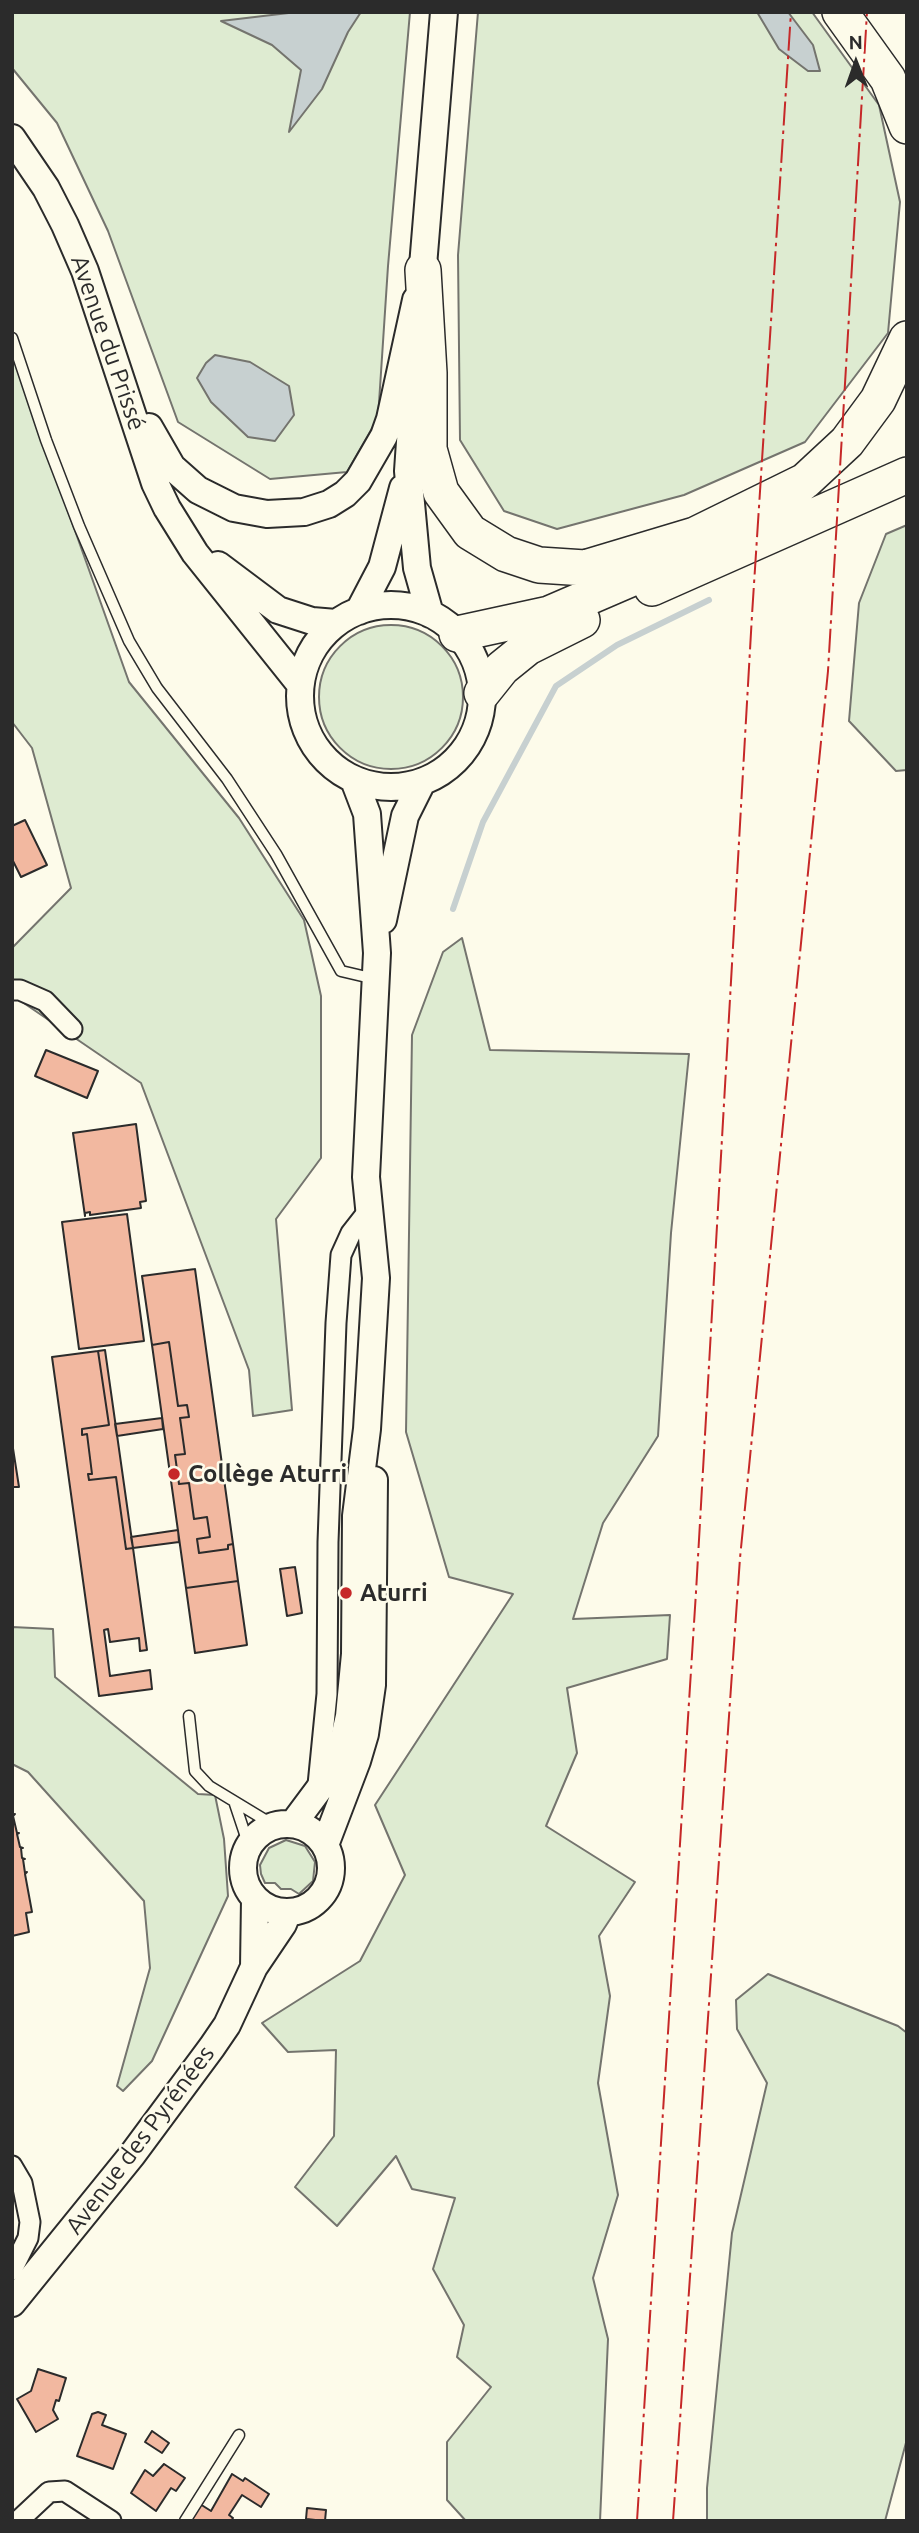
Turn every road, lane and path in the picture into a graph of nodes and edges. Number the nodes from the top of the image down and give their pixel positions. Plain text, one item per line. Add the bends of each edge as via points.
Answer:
1 (444, 12) edge
2 (840, 12) edge
3 (907, 126) edge
4 (12, 138) edge
5 (423, 270) junction
6 (12, 338) edge
7 (907, 339) edge
8 (123, 383) junction
9 (408, 471) junction
10 (907, 475) edge
11 (805, 481) junction
12 (195, 553) junction
13 (347, 617) junction
14 (444, 624) junction
15 (299, 683) junction
16 (482, 693) junction
17 (354, 780) junction
18 (422, 782) junction
19 (377, 953) junction
20 (376, 979) junction
21 (12, 990) edge
22 (72, 1029) dead end
23 (369, 1210) junction
24 (367, 1429) junction
25 (189, 1716) dead end
26 (317, 1792) junction
27 (234, 1804) junction
28 (284, 1825) junction
29 (325, 1845) junction
30 (249, 1846) junction
31 (255, 1899) junction
32 (288, 1912) junction
33 (254, 1967) junction
34 (12, 2166) edge
35 (12, 2270) edge
36 (12, 2303) edge
37 (239, 2435) dead end
38 (18, 2521) edge
39 (111, 2521) edge
40 (185, 2521) edge

1 - 5 main road
2 - 3 highway via 888,79
4 - 8 main road, Avenue du Prissé via 65,225
5 - 8 main road via 384,436 358,481 328,504 304,512 267,514 234,508 198,490 172,467
5 - 9 main road
5 - 11 highway via 429,449 441,492 470,532 506,554 539,565 585,568 695,535
6 - 20 lane via 55,464 129,641 157,688 227,779 276,854 341,971
7 - 11 highway via 878,400 846,442
8 - 12 main road, Avenue du Prissé via 155,483
9 - 13 main road via 382,567
9 - 14 main road via 417,568
10 - 16 highway via 598,612 528,648 502,668
11 - 14 highway via 744,527 549,614
12 - 13 main road, Avenue du Prissé via 213,561 278,610 312,621
12 - 15 main road, Avenue du Prissé
13 - 14 main road via 383,606 407,607
13 - 15 main road via 319,639
14 - 16 main road via 474,662
15 - 17 main road via 301,712 311,740 329,763
16 - 18 main road via 478,722 466,747 447,768
17 - 18 main road via 400,787
17 - 19 main road via 368,814
18 - 19 main road via 405,816
19 - 20 main road
20 - 23 main road via 366,1143
21 - 22 street via 45,1001
23 - 24 main road via 376,1278
23 - 26 street via 341,1255 328,1542 327,1694
24 - 26 main road via 356,1517 355,1654 349,1716 342,1746
24 - 29 main road via 375,1485 372,1685 365,1734
25 - 27 lane via 195,1771
26 - 28 main road
27 - 28 lane
27 - 30 lane
28 - 29 main road via 308,1829
28 - 30 main road via 259,1835
29 - 32 main road via 331,1873 327,1887 311,1905
30 - 31 main road via 243,1873
31 - 32 main road
31 - 33 main road, Avenue des Pyrénées
32 - 33 main road, Avenue des Pyrénées
33 - 36 main road, Avenue des Pyrénées via 212,2046 132,2155
34 - 35 street via 22,2183 30,2222 28,2238
37 - 40 lane
38 - 39 street via 50,2492 65,2491

